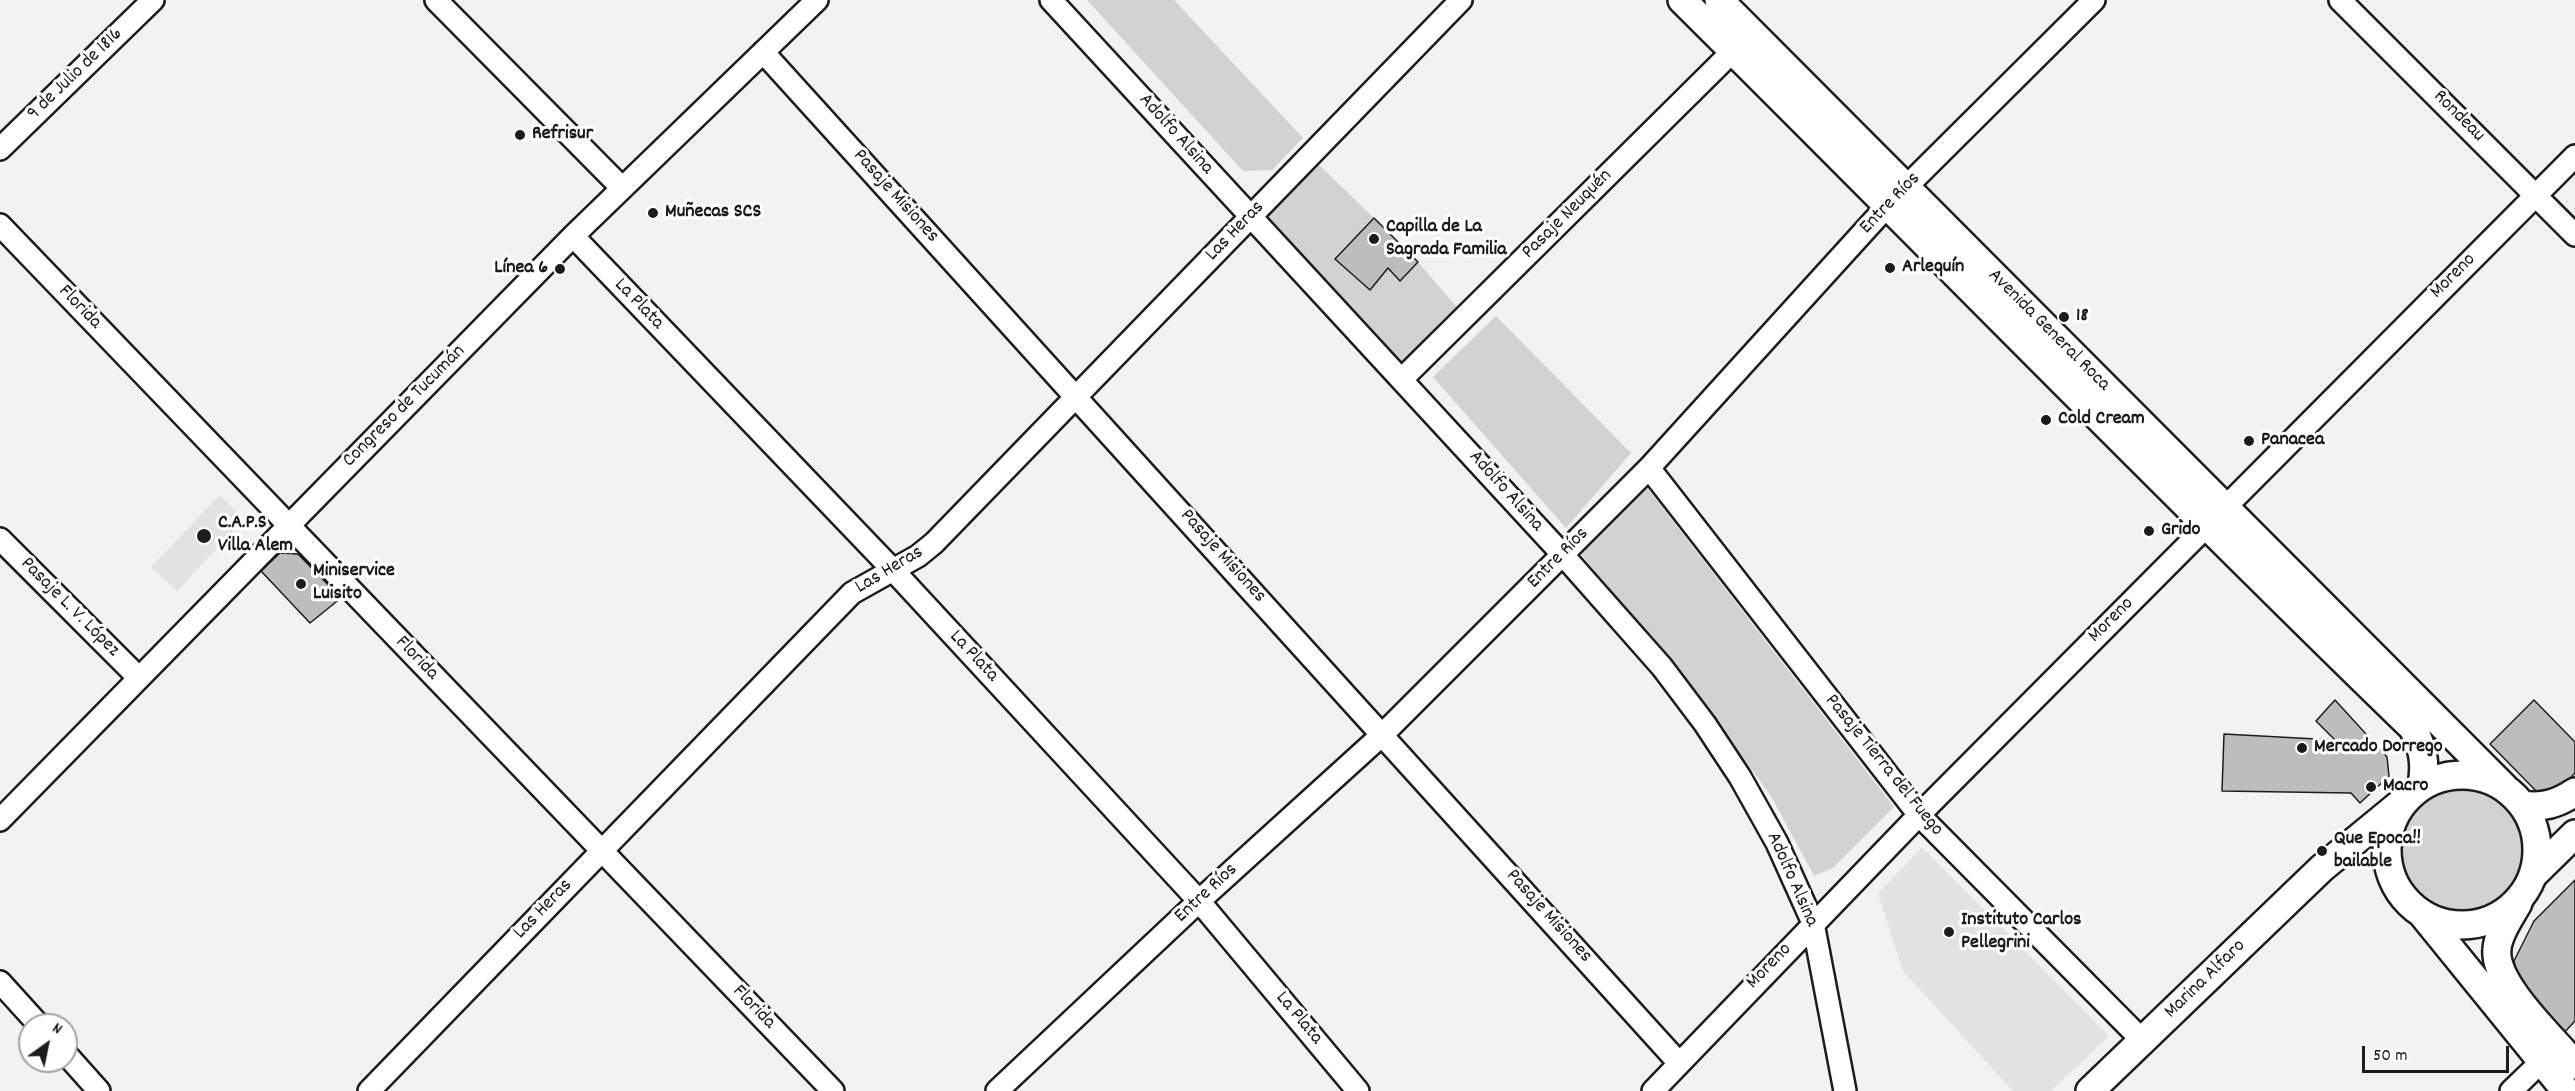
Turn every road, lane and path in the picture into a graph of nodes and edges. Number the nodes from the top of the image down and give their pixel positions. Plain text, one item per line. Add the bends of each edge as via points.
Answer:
1 (153, 0) edge
2 (436, 0) edge
3 (817, 0) edge
4 (1051, 0) edge
5 (1461, 0) edge
6 (1682, 0) edge
7 (1719, 0) edge
8 (2094, 0) edge
9 (2340, 0) edge
10 (1733, 51) junction
11 (763, 52) junction
12 (0, 149) edge
13 (2575, 156) edge
14 (622, 188) junction
15 (2536, 195) junction
16 (1897, 196) junction
17 (1250, 218) junction
18 (0, 225) edge
19 (2575, 235) edge
20 (573, 236) junction
21 (1402, 379) junction
22 (1077, 398) junction
23 (1649, 468) junction
24 (2214, 518) junction
25 (288, 527) junction
26 (0, 539) edge
27 (1563, 555) junction
28 (892, 569) junction
29 (138, 677) junction
30 (1383, 734) junction
31 (2415, 791) junction
32 (2575, 792) edge
33 (2514, 796) junction
34 (1919, 815) junction
35 (0, 820) edge
36 (2575, 834) edge
37 (601, 851) junction
38 (2322, 868) junction
39 (2534, 874) junction
40 (2392, 877) junction
41 (2520, 899) junction
42 (1199, 901) junction
43 (2423, 915) junction
44 (1813, 923) junction
45 (0, 982) edge
46 (28, 1013) edge
47 (2143, 1041) junction
48 (2542, 1061) junction
49 (1679, 1063) junction
50 (2575, 1065) edge
51 (78, 1067) edge
52 (99, 1091) edge
53 (369, 1091) edge
54 (833, 1091) edge
55 (997, 1091) edge
56 (1358, 1091) edge
57 (1653, 1091) edge
58 (1845, 1091) edge
59 (2090, 1091) edge
60 (2511, 1091) edge
61 (2566, 1091) edge

1 - 12 street, 9 de Julio de 1816
2 - 14 street
3 - 11 street, Congreso de Tucumán
4 - 17 street, Adolfo Alsina
5 - 17 street, Las Heras
6 - 10 main road, Avenida General Roca
7 - 16 main road, Avenida General Roca
8 - 16 street, Entre Ríos
9 - 15 street, Rondeau
10 - 16 main road, Avenida General Roca
10 - 21 street, Pasaje Neuquén
11 - 14 street, Congreso de Tucumán
11 - 22 street, Pasaje Misiones
13 - 15 street, Moreno
14 - 20 street, Congreso de Tucumán
15 - 19 street, Rondeau
15 - 24 street, Moreno
16 - 23 street, Entre Ríos
16 - 24 main road, Avenida General Roca
17 - 21 street, Adolfo Alsina
17 - 22 street, Las Heras
18 - 25 street, Florida
20 - 25 street, Congreso de Tucumán
20 - 28 street, La Plata
21 - 27 street, Adolfo Alsina
22 - 28 street, Las Heras via 934,543
22 - 30 street, Pasaje Misiones
23 - 27 street, Entre Ríos
23 - 34 street, Pasaje Tierra del Fuego
24 - 31 main road, Avenida General Roca via 2413,728 2422,746 2425,768
24 - 33 main road, Avenida General Roca
24 - 34 street, Moreno
25 - 29 street, Congreso de Tucumán
25 - 37 street, Florida
26 - 29 street, Pasaje L. V. López
27 - 30 street, Entre Ríos
27 - 44 street, Adolfo Alsina via 1662,667 1705,724 1777,843
28 - 37 street, Las Heras via 852,592
28 - 42 street, La Plata
29 - 35 street, Congreso de Tucumán
30 - 42 street, Entre Ríos
30 - 49 street, Pasaje Misiones
31 - 33 main road via 2442,777 2464,775 2485,778
31 - 38 main road, Marina Alfaro
31 - 40 main road via 2396,812 2388,834 2386,857
32 - 33 main road via 2541,807
33 - 39 main road via 2534,826 2538,850
34 - 44 street, Moreno
34 - 47 street, Pasaje Tierra del Fuego
36 - 39 main road
37 - 53 street, Las Heras
37 - 54 street, Florida
38 - 40 main road, Marina Alfaro via 2357,857 2373,860
38 - 47 main road, Marina Alfaro
39 - 41 main road
40 - 43 main road via 2405,900
41 - 43 main road via 2504,913 2464,926
41 - 50 main road via 2496,947 2497,960 2509,988
42 - 55 street, Entre Ríos
42 - 56 street, La Plata
43 - 48 main road
44 - 49 street, Moreno
44 - 58 street, Adolfo Alsina
45 - 46 street
47 - 59 main road, Marina Alfaro
48 - 60 street
48 - 61 main road
49 - 57 street, Moreno
51 - 52 street

